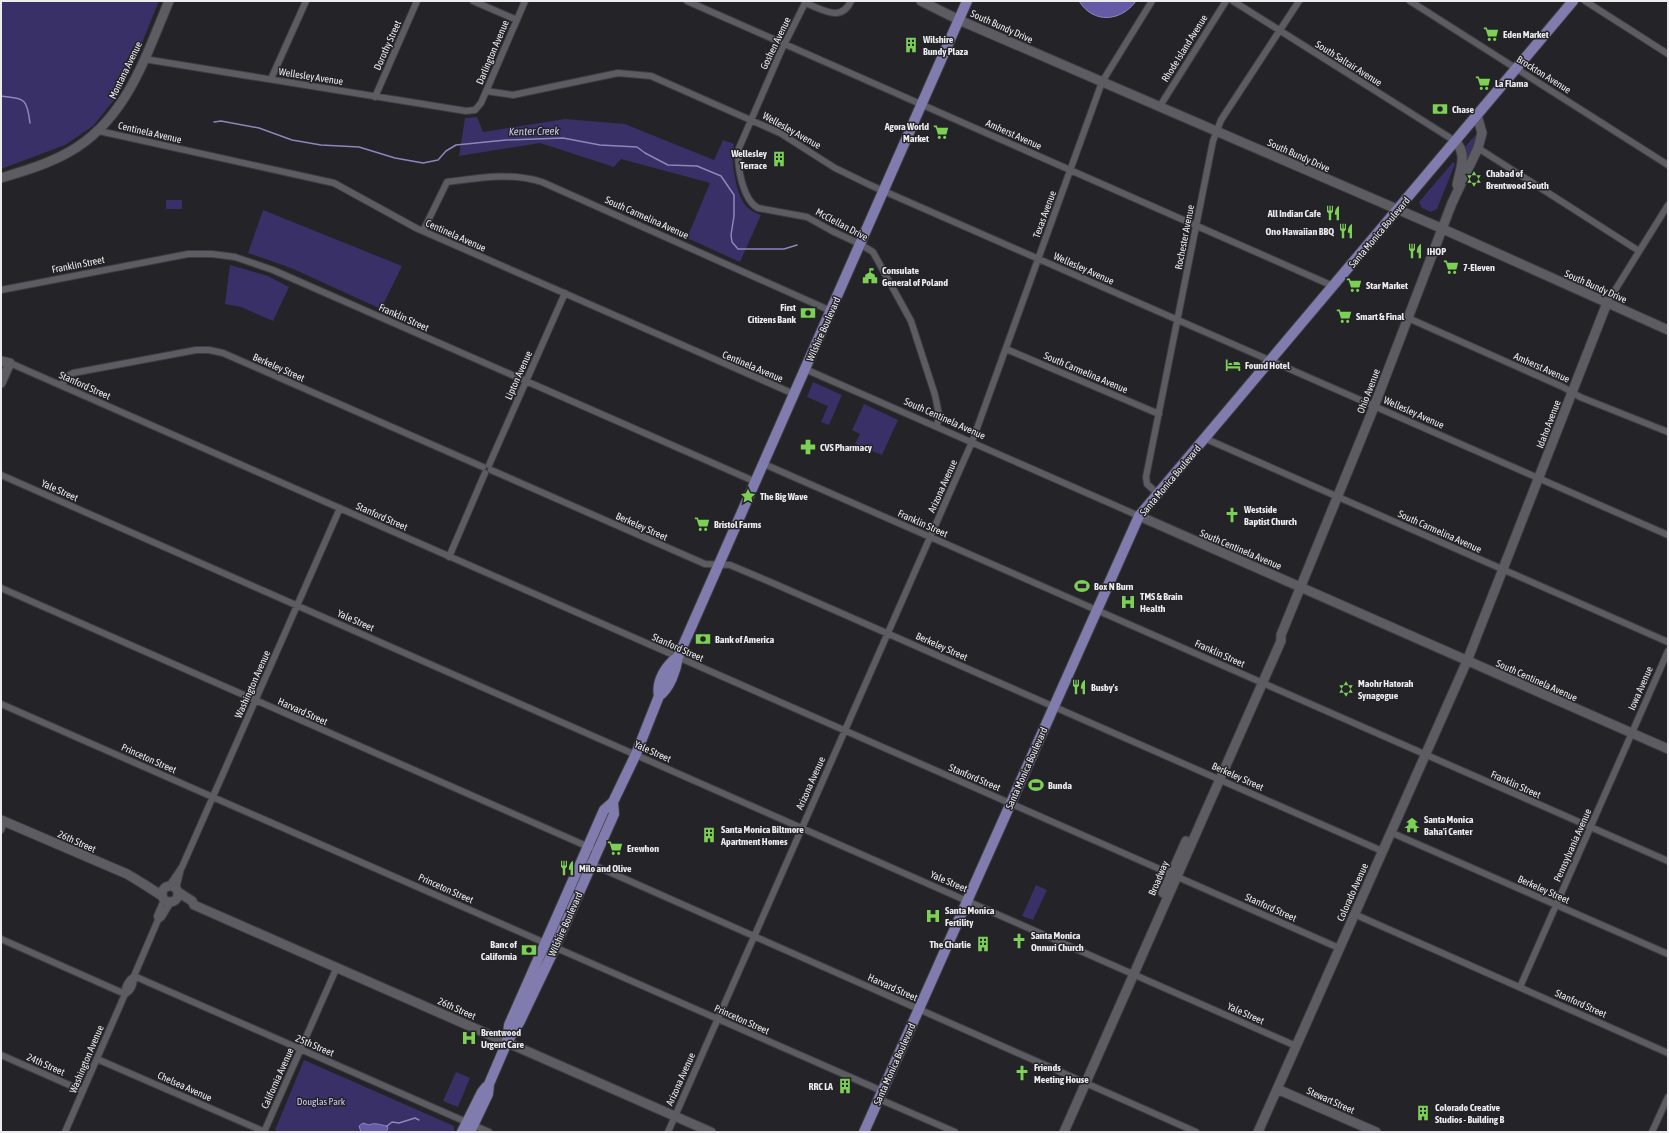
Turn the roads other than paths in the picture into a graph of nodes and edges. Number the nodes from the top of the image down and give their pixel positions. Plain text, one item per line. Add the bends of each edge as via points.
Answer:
1 (169, 1) edge
2 (306, 1) edge
3 (417, 1) edge
4 (473, 1) edge
5 (525, 1) edge
6 (687, 1) edge
7 (851, 1) edge
8 (921, 1) edge
9 (967, 1) edge
10 (1152, 1) edge
11 (1226, 1) edge
12 (1233, 1) edge
13 (1299, 1) edge
14 (1410, 1) edge
15 (1573, 1) edge
16 (1585, 1) edge
17 (805, 2) edge
18 (517, 20) junction
19 (959, 20) junction
20 (1280, 31) junction
21 (784, 44) junction
22 (1668, 54) edge
23 (144, 59) junction
24 (1516, 69) junction
25 (271, 79) junction
26 (1102, 82) junction
27 (486, 91) junction
28 (375, 96) junction
29 (922, 104) junction
30 (1160, 106) junction
31 (475, 110) joint
32 (1477, 115) junction
33 (751, 120) junction
34 (1216, 130) junction
35 (100, 131) junction
36 (1455, 141) junction
37 (1478, 148) junction
38 (1668, 164) edge
39 (1070, 170) junction
40 (1, 178) edge
41 (884, 191) junction
42 (1452, 203) junction
43 (1668, 205) edge
44 (1397, 210) junction
45 (1196, 225) junction
46 (1443, 229) junction
47 (423, 231) junction
48 (860, 244) junction
49 (1639, 250) junction
50 (1038, 258) junction
51 (1333, 286) junction
52 (1, 290) edge
53 (565, 294) junction
54 (1607, 303) junction
55 (831, 311) junction
56 (1408, 318) junction
57 (1177, 320) junction
58 (1668, 330) edge
59 (1006, 348) junction
60 (1270, 361) junction
61 (5, 362) edge
62 (805, 369) junction
63 (526, 382) junction
64 (1, 383) edge
65 (62, 386) junction
66 (1572, 392) junction
67 (794, 394) junction
68 (1374, 406) junction
69 (1159, 414) junction
70 (937, 426) junction
71 (1668, 432) edge
72 (1204, 438) junction
73 (972, 442) junction
74 (764, 464) junction
75 (487, 469) junction
76 (1, 475) edge
77 (1539, 478) junction
78 (756, 482) junction
79 (1158, 494) junction
80 (1337, 497) junction
81 (340, 508) junction
82 (1139, 516) junction
83 (1668, 535) edge
84 (930, 537) junction
85 (449, 556) junction
86 (718, 564) junction
87 (1502, 569) junction
88 (1302, 587) junction
89 (1, 588) edge
90 (297, 605) junction
91 (1096, 610) junction
92 (887, 633) junction
93 (1668, 642) edge
94 (1668, 651) edge
95 (678, 657) junction
96 (1466, 661) junction
97 (1260, 682) junction
98 (255, 701) junction
99 (1, 704) edge
100 (1054, 706) junction
101 (844, 730) junction
102 (1631, 733) junction
103 (1668, 749) edge
104 (636, 754) junction
105 (1424, 754) junction
106 (1217, 778) junction
107 (213, 797) junction
108 (613, 802) junction
109 (1010, 804) junction
110 (2, 824) edge
111 (801, 828) junction
112 (1590, 828) junction
113 (1390, 832) junction
114 (587, 846) junction
115 (597, 851) junction
116 (1382, 851) junction
117 (1668, 861) edge
118 (586, 862) junction
119 (1174, 876) junction
120 (170, 894) junction
121 (968, 900) junction
122 (1556, 905) junction
123 (1354, 914) junction
124 (754, 937) junction
125 (1, 939) edge
126 (551, 946) junction
127 (1339, 948) junction
128 (1668, 954) edge
129 (337, 967) junction
130 (1132, 973) junction
131 (134, 976) junction
132 (1520, 986) junction
133 (125, 994) junction
134 (918, 1009) junction
135 (718, 1019) junction
136 (507, 1042) junction
137 (1296, 1046) junction
138 (300, 1050) junction
139 (1668, 1053) edge
140 (1, 1055) edge
141 (96, 1059) junction
142 (1084, 1082) junction
143 (1277, 1089) junction
144 (83, 1091) junction
145 (880, 1095) junction
146 (1668, 1097) edge
147 (675, 1116) junction
148 (470, 1126) edge
149 (65, 1132) edge
150 (264, 1132) edge
151 (462, 1132) edge
152 (489, 1132) edge
153 (668, 1132) edge
154 (711, 1132) edge
155 (864, 1132) edge
156 (954, 1132) edge
157 (1058, 1132) edge
158 (1064, 1132) edge
159 (1196, 1132) edge
160 (1258, 1132) edge
161 (1376, 1132) edge
162 (1652, 1132) edge

1 - 23 street, Montana Avenue
2 - 25 street
3 - 28 street, Dorothy Street
4 - 18 street
5 - 18 street, Darlington Avenue
6 - 21 street, Amherst Avenue
7 - 17 street, Goshen Avenue via 846,10 835,13
8 - 19 street, South Bundy Drive
9 - 19 main road, Wilshire Boulevard
10 - 26 street, Texas Avenue
11 - 30 street, Rhode Island Avenue
12 - 20 street, South Saltair Avenue
13 - 20 street, Rochester Avenue
14 - 24 street, Brockton Avenue
15 - 24 main road, Santa Monica Boulevard
16 - 22 street
17 - 21 street, Goshen Avenue
18 - 27 street, Darlington Avenue
19 - 26 street, South Bundy Drive
19 - 29 main road, Wilshire Boulevard
20 - 34 street, Rochester Avenue
20 - 36 street, South Saltair Avenue
21 - 29 street, Amherst Avenue
21 - 33 street, Goshen Avenue
23 - 25 street, Wellesley Avenue
23 - 35 street, Montana Avenue via 119,107
24 - 32 main road, Santa Monica Boulevard
24 - 38 street, Brockton Avenue
25 - 28 street, Wellesley Avenue
26 - 30 street, South Bundy Drive
26 - 39 street, Texas Avenue
27 - 31 street, Darlington Avenue via 482,104
27 - 33 street, Wellesley Avenue via 513,95 609,74 635,73 651,76
28 - 31 street, Wellesley Avenue via 466,111
29 - 39 street, Amherst Avenue
29 - 41 main road, Wilshire Boulevard
30 - 34 street, South Bundy Drive
32 - 36 main road, Santa Monica Boulevard
32 - 37 street, Ohio Avenue via 1482,133
33 - 41 street, Wellesley Avenue via 780,133 835,168
33 - 48 street, McClellan Drive via 741,141 738,155 749,202 764,210 807,217
34 - 44 street, South Bundy Drive
34 - 45 street, Rochester Avenue
35 - 40 street, Montana Avenue via 50,162
35 - 47 street, Centinela Avenue via 334,183
36 - 42 street, Ohio Avenue via 1463,153
36 - 44 main road, Santa Monica Boulevard
37 - 42 street, Ohio Avenue
37 - 49 street
39 - 45 street, Amherst Avenue
39 - 50 street, Texas Avenue
41 - 48 main road, Wilshire Boulevard
41 - 50 street, Wellesley Avenue
42 - 46 street, Ohio Avenue
43 - 49 street, Idaho Avenue
44 - 46 street, South Bundy Drive
44 - 51 main road, Santa Monica Boulevard
45 - 51 street, Amherst Avenue
45 - 57 street, Rochester Avenue
46 - 54 street, South Bundy Drive
46 - 56 street, Ohio Avenue
47 - 53 street, Centinela Avenue
47 - 55 street, South Carmelina Avenue via 447,182 506,175 525,176
48 - 55 main road, Wilshire Boulevard
48 - 70 street, McClellan Drive via 872,252 911,321 935,395 939,415
49 - 54 street, Idaho Avenue
50 - 57 street, Wellesley Avenue
50 - 59 street, Texas Avenue
51 - 60 main road, Santa Monica Boulevard
52 - 63 street, Franklin Street via 188,254 236,257 273,270
53 - 63 street, Lipton Avenue
53 - 67 street, Centinela Avenue
54 - 58 street, South Bundy Drive
54 - 66 street, Idaho Avenue
55 - 62 main road, Wilshire Boulevard
56 - 66 street, Amherst Avenue
56 - 68 street, Ohio Avenue
57 - 60 street, Wellesley Avenue
57 - 69 street, Rochester Avenue
59 - 69 street, South Carmelina Avenue
59 - 73 street, Texas Avenue
60 - 68 street, Wellesley Avenue
60 - 72 main road, Santa Monica Boulevard
61 - 64 street
61 - 65 street, Stanford Street
62 - 67 main road, Wilshire Boulevard
62 - 70 street, South Centinela Avenue
63 - 75 street, Lipton Avenue
63 - 78 street, Franklin Street
65 - 75 street, Berkeley Street via 66,378 73,373 196,350 209,350 223,353
65 - 81 street, Stanford Street
66 - 71 street, Amherst Avenue
66 - 77 street, Idaho Avenue
67 - 74 main road, Wilshire Boulevard
68 - 77 street, Wellesley Avenue
68 - 80 street, Ohio Avenue
69 - 79 street, Rochester Avenue via 1146,477 1147,484
70 - 73 street, South Centinela Avenue
72 - 79 main road, Santa Monica Boulevard
72 - 80 street, South Carmelina Avenue
73 - 82 street, South Centinela Avenue
73 - 84 street, Arizona Avenue
74 - 78 main road, Wilshire Boulevard
74 - 84 street, Franklin Street
75 - 85 street, Lipton Avenue
75 - 86 street, Berkeley Street via 705,564
76 - 90 street, Yale Street
77 - 83 street, Wellesley Avenue
77 - 87 street, Idaho Avenue
78 - 86 main road, Wilshire Boulevard
79 - 82 main road, Santa Monica Boulevard
80 - 87 street, South Carmelina Avenue
80 - 88 street, Ohio Avenue
81 - 85 street, Stanford Street
81 - 90 street, Washington Avenue
82 - 88 street, South Centinela Avenue
82 - 91 main road, Santa Monica Boulevard
84 - 91 street, Franklin Street
84 - 92 street, Arizona Avenue
85 - 95 street, Stanford Street
86 - 92 street, Berkeley Street via 730,565
86 - 95 main road, Wilshire Boulevard
87 - 93 street, South Carmelina Avenue
87 - 96 street, Idaho Avenue
88 - 96 street, South Centinela Avenue
88 - 97 street, Broadway via 1281,635 1281,641
89 - 98 street, Harvard Street
90 - 98 street, Washington Avenue
90 - 104 street, Yale Street
91 - 97 street, Franklin Street
91 - 100 main road, Santa Monica Boulevard
92 - 100 street, Berkeley Street
92 - 101 street, Arizona Avenue
94 - 102 street, Iowa Avenue
95 - 101 street, Stanford Street
95 - 104 main road, Wilshire Boulevard via 677,665 665,691 659,696
96 - 102 street, South Centinela Avenue
96 - 105 street, Colorado Avenue
97 - 105 street, Franklin Street
97 - 106 street, Broadway
98 - 107 street, Washington Avenue
98 - 114 street, Harvard Street
99 - 107 street, Princeton Street
100 - 106 street, Berkeley Street
100 - 109 main road, Santa Monica Boulevard
101 - 109 street, Stanford Street
101 - 111 street, Arizona Avenue
102 - 103 street, South Centinela Avenue
102 - 112 street, Pennsylvania Avenue
104 - 108 main road, Wilshire Boulevard
104 - 111 street, Yale Street
105 - 112 street, Franklin Street
105 - 113 street, Colorado Avenue
106 - 116 street, Berkeley Street
106 - 119 street, Broadway
107 - 120 street, Washington Avenue
107 - 126 street, Princeton Street
108 - 114 main road, Wilshire Boulevard via 604,810
108 - 115 main road, Wilshire Boulevard via 614,814
109 - 119 street, Stanford Street
109 - 121 main road, Santa Monica Boulevard
110 - 120 street, 26th Street via 144,883 150,883
111 - 121 street, Yale Street
111 - 124 street, Arizona Avenue
112 - 117 street, Franklin Street
112 - 122 street, Pennsylvania Avenue
113 - 116 street, Colorado Avenue
113 - 122 street, Berkeley Street
114 - 115 street, Harvard Street
114 - 118 main road, Wilshire Boulevard
115 - 118 main road, Wilshire Boulevard
116 - 123 street, Colorado Avenue
118 - 124 street, Harvard Street
118 - 126 main road, Wilshire Boulevard
119 - 127 street, Stanford Street
119 - 130 street, Broadway
120 - 129 street, 26th Street via 190,906 194,905
120 - 131 street, Washington Avenue via 157,916 158,920
121 - 130 street, Yale Street
121 - 134 main road, Santa Monica Boulevard
122 - 128 street, Berkeley Street
122 - 132 street, Pennsylvania Avenue
123 - 127 street, Colorado Avenue
123 - 132 street, Stanford Street
124 - 134 street, Harvard Street
124 - 135 street, Arizona Avenue
125 - 133 street
126 - 135 street, Princeton Street
126 - 136 main road, Wilshire Boulevard via 520,1021
127 - 137 street, Colorado Avenue
129 - 136 street, 26th Street
129 - 138 street, California Avenue
130 - 137 street, Yale Street
130 - 142 street, Broadway
131 - 133 street, Washington Avenue via 129,992
131 - 138 street, 25th Street
132 - 139 street, Stanford Street
133 - 141 street, Washington Avenue
134 - 142 street, Harvard Street
134 - 145 main road, Santa Monica Boulevard
135 - 145 street, Princeton Street
135 - 147 street, Arizona Avenue
136 - 147 street, 26th Street
136 - 148 main road, Wilshire Boulevard via 489,1084 488,1094
137 - 143 street, Colorado Avenue
138 - 148 street, 25th Street
138 - 150 street, California Avenue
140 - 144 street, 24th Street
141 - 144 street, Washington Avenue
141 - 150 street, Chelsea Avenue
142 - 157 street, Broadway
142 - 158 street, Broadway
142 - 159 street, Harvard Street
143 - 160 street, Colorado Avenue
143 - 161 street, Stewart Street
144 - 149 street, Washington Avenue
145 - 155 main road, Santa Monica Boulevard
145 - 156 street, Princeton Street
146 - 162 street
147 - 153 street, Arizona Avenue
147 - 154 street, 26th Street
148 - 151 main road, Wilshire Boulevard
148 - 152 street, 25th Street

